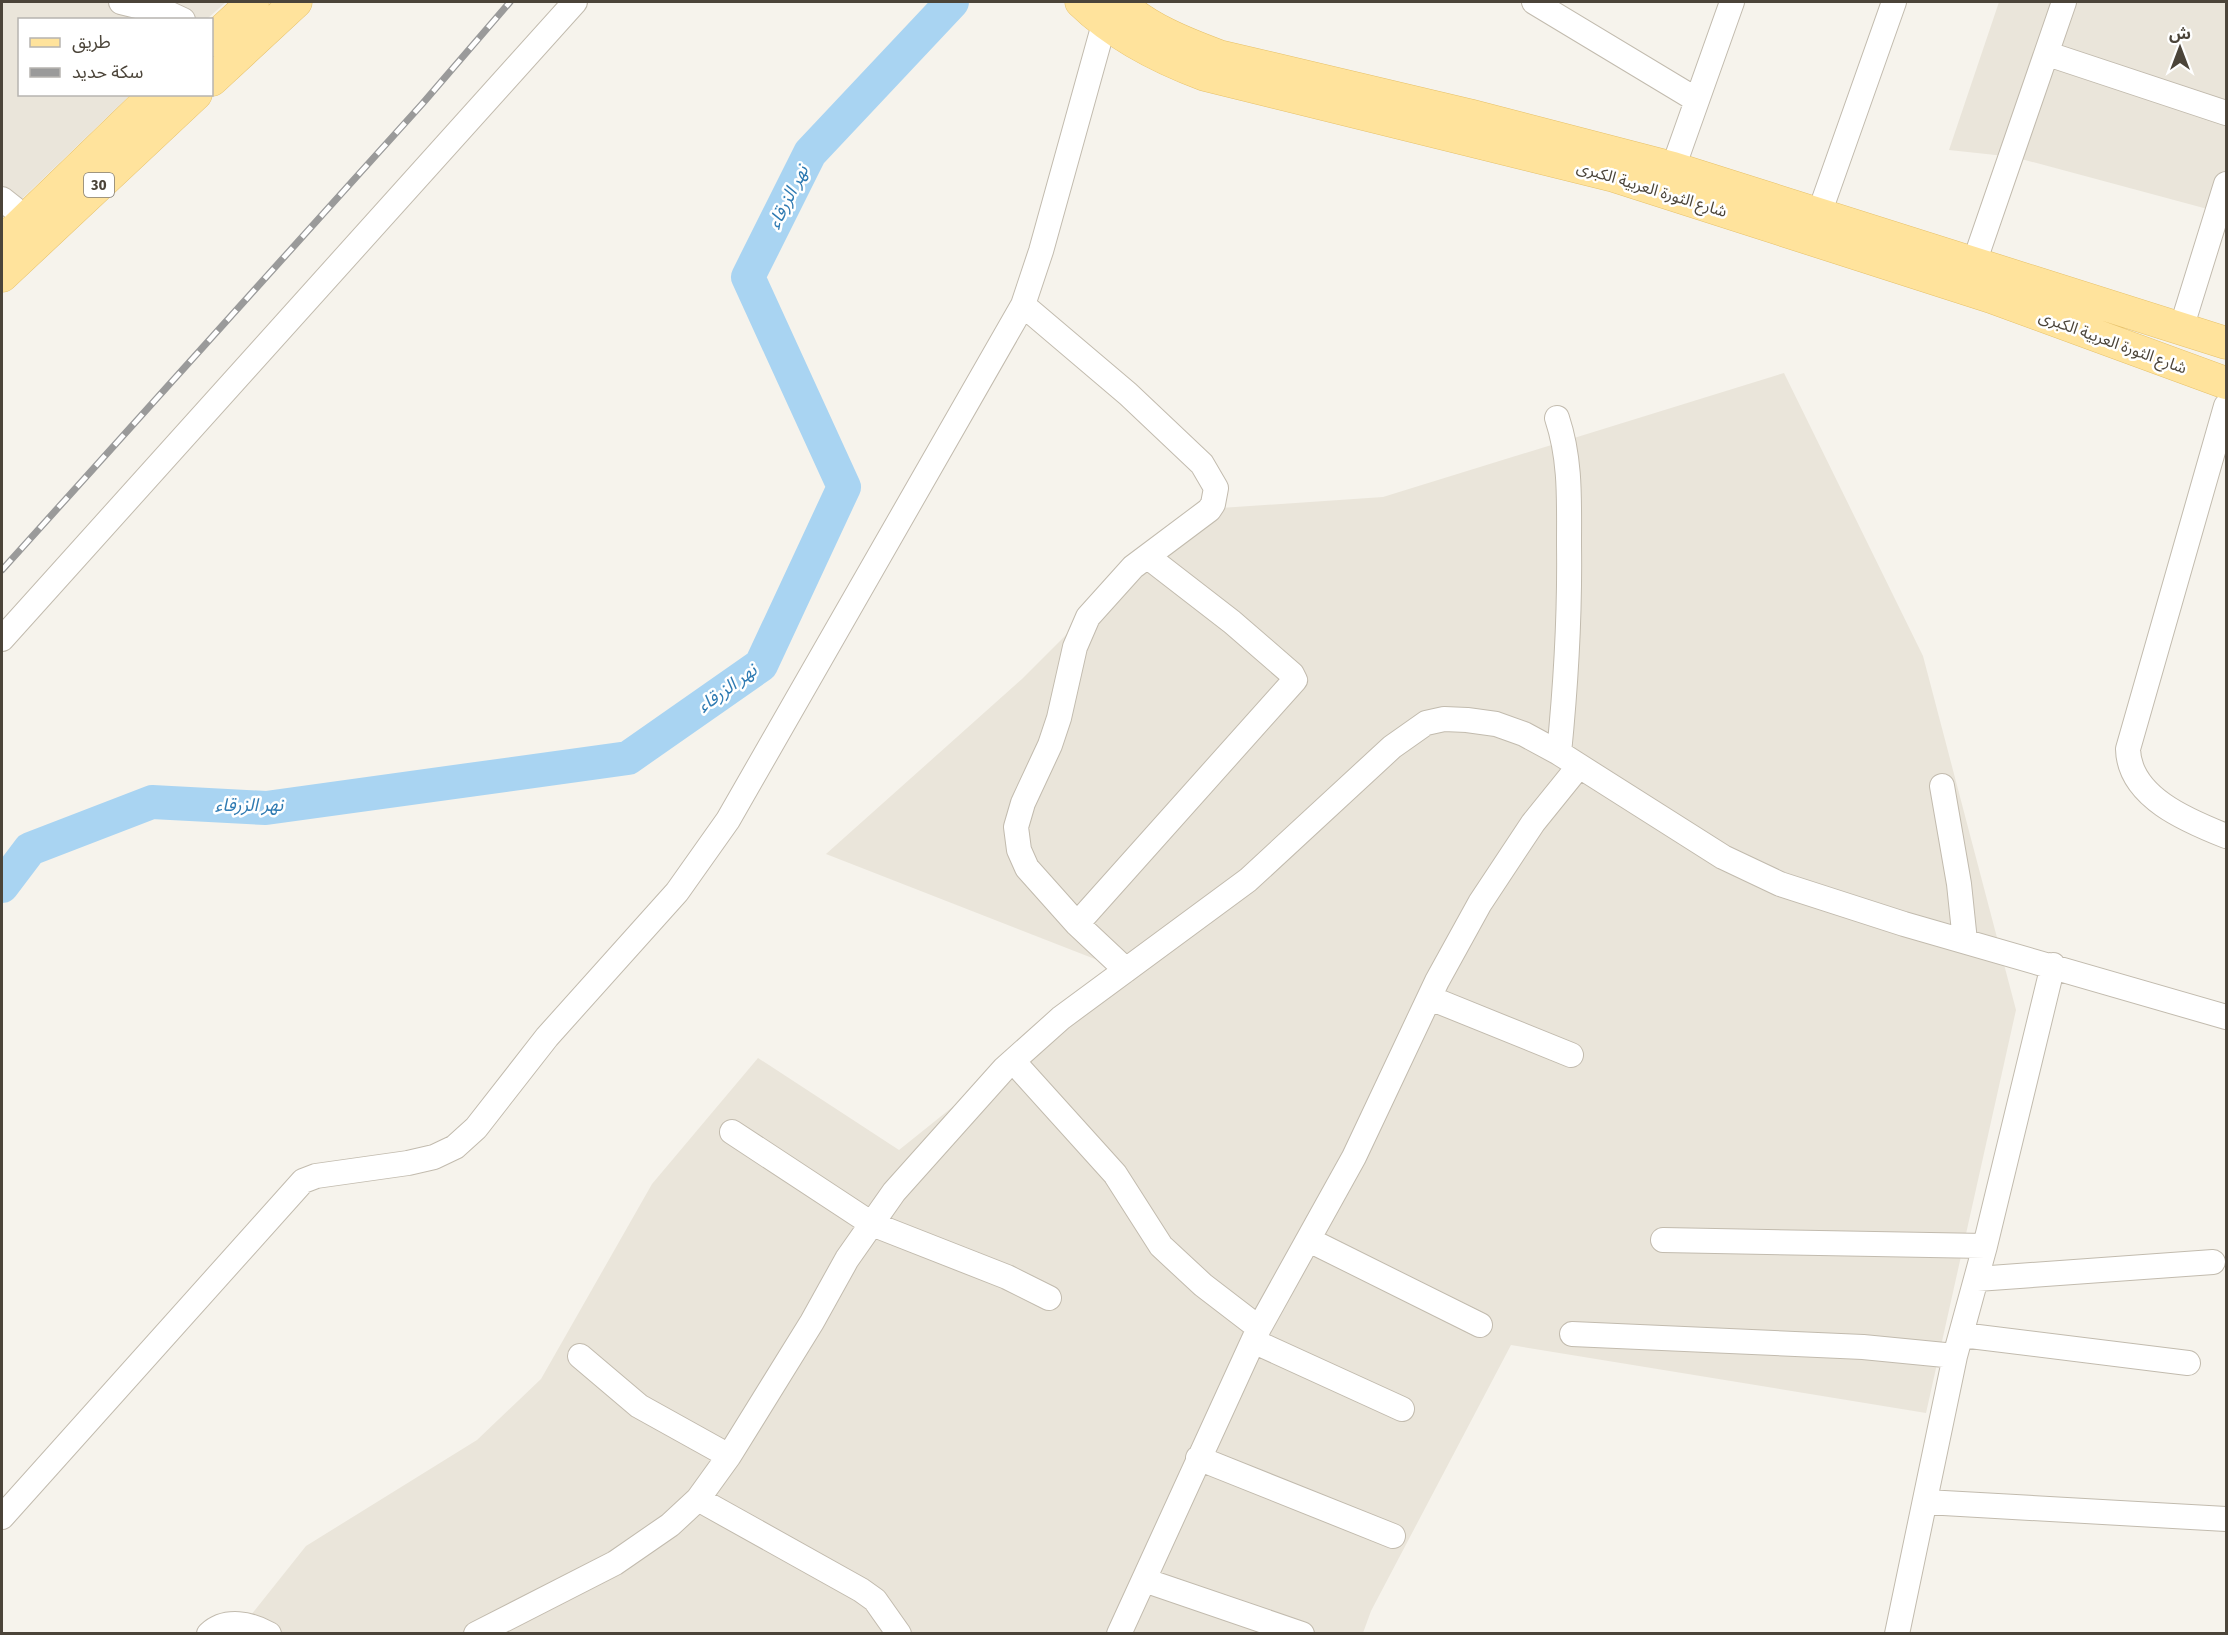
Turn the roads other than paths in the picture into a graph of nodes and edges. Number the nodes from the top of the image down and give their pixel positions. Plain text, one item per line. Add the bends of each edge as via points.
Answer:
1 (121, 2) edge
2 (253, 2) edge
3 (296, 2) edge
4 (575, 2) edge
5 (1081, 2) edge
6 (1534, 2) edge
7 (1732, 2) edge
8 (1894, 2) edge
9 (2064, 2) edge
10 (172, 12) edge
11 (1111, 13) edge
12 (213, 37) edge
13 (2048, 54) junction
14 (213, 79) edge
15 (153, 96) edge
16 (194, 96) edge
17 (1695, 99) junction
18 (2226, 113) edge
19 (1673, 168) junction
20 (2226, 184) edge
21 (2, 199) edge
22 (1819, 214) junction
23 (26, 218) junction
24 (2, 242) edge
25 (1974, 263) junction
26 (2, 276) edge
27 (1023, 305) junction
28 (2181, 329) junction
29 (2226, 343) edge
30 (2226, 383) edge
31 (2226, 406) edge
32 (1557, 418) dead end
33 (1148, 557) junction
34 (2, 639) edge
35 (1559, 753) junction
36 (1579, 766) junction
37 (1942, 786) dead end
38 (2226, 836) edge
39 (1077, 924) junction
40 (1965, 941) junction
41 (2053, 965) junction
42 (1126, 970) junction
43 (1430, 998) junction
44 (2226, 1017) edge
45 (1571, 1055) dead end
46 (1013, 1061) junction
47 (732, 1132) dead end
48 (872, 1224) junction
49 (1309, 1240) junction
50 (1663, 1240) dead end
51 (1985, 1246) junction
52 (2213, 1262) dead end
53 (1977, 1279) junction
54 (1049, 1298) dead end
55 (1480, 1325) dead end
56 (1572, 1334) dead end
57 (1256, 1335) junction
58 (1958, 1346) junction
59 (580, 1356) dead end
60 (2188, 1363) dead end
61 (1402, 1409) dead end
62 (729, 1456) junction
63 (1198, 1458) junction
64 (698, 1499) junction
65 (1926, 1502) junction
66 (2, 1518) edge
67 (2226, 1519) edge
68 (1393, 1536) dead end
69 (1144, 1580) junction
70 (482, 1632) edge
71 (209, 1634) edge
72 (269, 1634) edge
73 (898, 1634) edge
74 (1119, 1634) edge
75 (1302, 1634) edge
76 (1897, 1634) edge

1 - 10 street
2 - 12 main road
3 - 14 main road
4 - 34 street
5 - 11 main road, شارع الثورة العربية الكبرى
6 - 17 street
7 - 17 street
8 - 22 street
9 - 13 street
11 - 19 main road, شارع الثورة العربية الكبرى via 1146,22 1219,56 1480,117
11 - 27 street
11 - 30 main road, شارع الثورة العربية الكبرى via 1175,64 1205,75 1614,176 1991,297
13 - 18 street
13 - 25 street
15 - 23 main road, 30
16 - 26 main road, 30
17 - 19 street
19 - 22 main road, شارع الثورة العربية الكبرى
20 - 28 street
21 - 23 street
22 - 25 main road, شارع الثورة العربية الكبرى
23 - 24 main road, 30
25 - 28 main road, شارع الثورة العربية الكبرى
27 - 33 street via 1128,394 1203,464 1214,481 1215,496 1209,510
27 - 66 street via 728,820 657,917 547,1037 476,1128 455,1147 408,1163 303,1181
28 - 29 main road, شارع الثورة العربية الكبرى
31 - 38 street via 2128,748 2132,772 2169,810
32 - 35 street via 1569,476 1571,589
33 - 39 street via 1111,591 1080,632 1059,718 1023,803 1017,827 1019,850 1027,868
33 - 39 street via 1248,635 1295,680
35 - 36 street
35 - 42 street via 1496,724 1444,719 1426,723 1392,747 1248,880
36 - 40 street via 1752,872 1814,896
36 - 43 street via 1533,824 1480,903
37 - 40 street
39 - 42 street
40 - 41 street
41 - 44 street
41 - 51 street
42 - 46 street via 1061,1018
43 - 45 street
43 - 49 street via 1379,1108
46 - 48 street via 894,1192
46 - 57 street via 1115,1174 1161,1246
47 - 48 street
48 - 54 street via 1007,1277
48 - 62 street
49 - 55 street
49 - 57 street
50 - 51 street
51 - 53 street
52 - 53 street
53 - 58 street
56 - 58 street via 1863,1347
57 - 61 street
57 - 63 street
58 - 60 street
58 - 65 street
59 - 62 street via 639,1406
62 - 64 street
63 - 68 street
63 - 69 street
64 - 70 street via 670,1525 615,1563
64 - 73 street via 861,1590 875,1600
65 - 67 street
65 - 76 street
69 - 74 street
69 - 75 street
71 - 72 street via 216,1627 232,1624 256,1627

